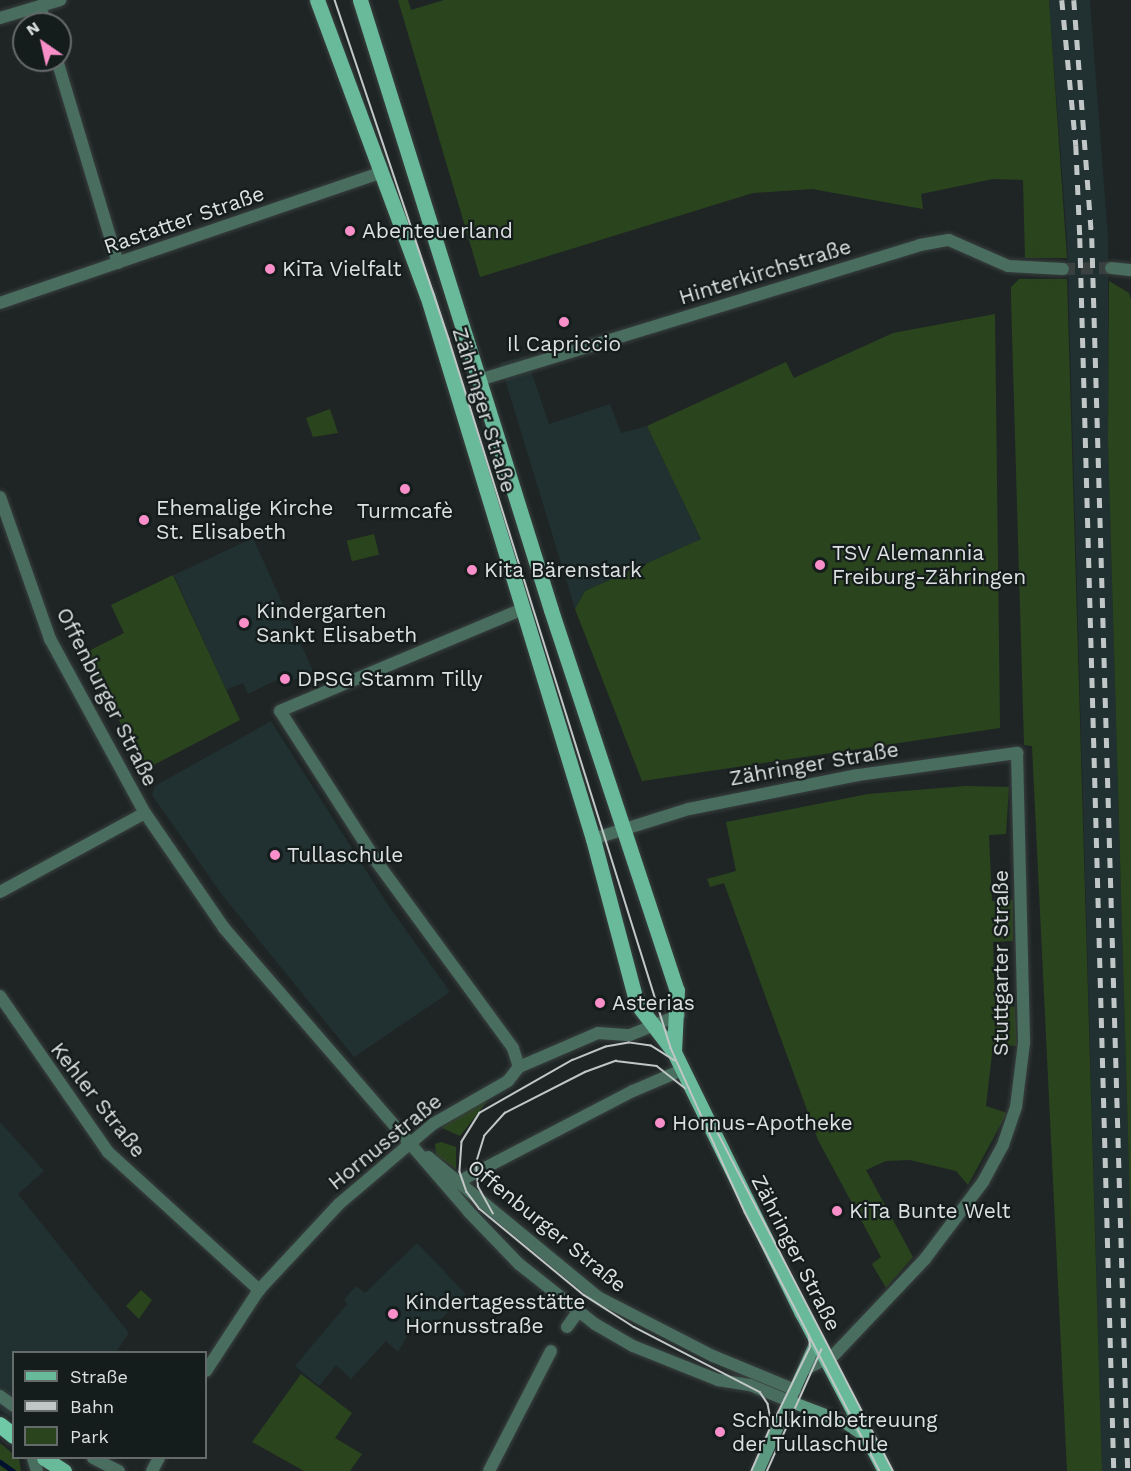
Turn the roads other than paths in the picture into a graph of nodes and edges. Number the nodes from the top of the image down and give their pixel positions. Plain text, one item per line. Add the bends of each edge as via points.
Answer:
1 (60, 0) edge
2 (317, 0) edge
3 (360, 0) edge
4 (40, 6) junction
5 (42, 12) edge
6 (0, 18) edge
7 (61, 72) edge
8 (380, 173) junction
9 (118, 263) junction
10 (1111, 268) tunnel mouth
11 (1063, 269) tunnel mouth
12 (1131, 270) edge
13 (0, 303) edge
14 (479, 380) junction
15 (0, 497) edge
16 (523, 609) junction
17 (1017, 753) joint
18 (145, 813) junction
19 (622, 832) junction
20 (593, 839) junction
21 (0, 892) edge
22 (0, 996) edge
23 (679, 1015) junction
24 (654, 1027) junction
25 (674, 1052) junction
26 (519, 1067) junction
27 (682, 1070) junction
28 (410, 1144) junction
29 (459, 1181) junction
30 (448, 1188) junction
31 (259, 1290) junction
32 (578, 1312) junction
33 (567, 1327) dead end
34 (817, 1340) junction
35 (551, 1351) dead end
36 (828, 1359) junction
37 (207, 1369) edge
38 (806, 1369) junction
39 (792, 1395) junction
40 (0, 1396) edge
41 (12, 1405) edge
42 (0, 1425) edge
43 (12, 1434) edge
44 (870, 1441) junction
45 (46, 1459) edge
46 (95, 1459) edge
47 (64, 1471) edge
48 (118, 1471) edge
49 (489, 1471) edge
50 (758, 1471) edge
51 (885, 1471) edge

1 - 4 street
2 - 8 main road, Zähringer Straße
3 - 14 main road, Zähringer Straße
4 - 5 street
4 - 6 street
7 - 9 street
8 - 9 street, Rastatter Straße
8 - 16 main road, Zähringer Straße via 398,209 427,295
9 - 13 street, Rastatter Straße
10 - 12 street
11 - 14 street, Hinterkirchstraße via 1008,266 949,240 920,245
14 - 19 main road, Zähringer Straße
15 - 18 street, Offenburger Straße via 50,639
16 - 20 main road, Zähringer Straße
16 - 26 street via 280,711 377,862 513,1048
17 - 19 street, Zähringer Straße via 858,775 689,809
17 - 36 street, Stuttgarter Straße via 1024,1043 1016,1107 1004,1145 961,1214 925,1259
18 - 21 street, Offenburger Straße
18 - 28 street, Offenburger Straße via 224,928
19 - 20 street, Zähringer Straße
19 - 23 main road, Zähringer Straße via 677,990
20 - 24 main road, Zähringer Straße via 634,996
22 - 31 street, Kehler Straße via 108,1152
23 - 24 street, Hornusstraße
23 - 25 main road, Zähringer Straße
24 - 25 main road, Zähringer Straße
24 - 26 street, Hornusstraße via 630,1035 598,1033
25 - 27 main road, Zähringer Straße
26 - 28 street, Hornusstraße via 508,1081 455,1110
27 - 29 street via 633,1091
27 - 34 main road, Zähringer Straße
28 - 29 street, Offenburger Straße
28 - 30 street, Offenburger Straße
28 - 31 street, Hornusstraße via 346,1197
29 - 30 street
29 - 39 street, Offenburger Straße via 609,1304
30 - 32 street, Offenburger Straße via 502,1249
31 - 37 street, Hornusstraße
32 - 33 street
32 - 39 street, Offenburger Straße via 633,1346 718,1380
34 - 36 main road, Zähringer Straße
34 - 38 main road
35 - 49 street
36 - 38 street
36 - 44 main road, Zähringer Straße
38 - 39 main road
39 - 44 main road via 849,1424
39 - 50 main road
40 - 41 street
42 - 43 highway
44 - 51 main road, Zähringer Straße
45 - 47 main road
46 - 48 street

